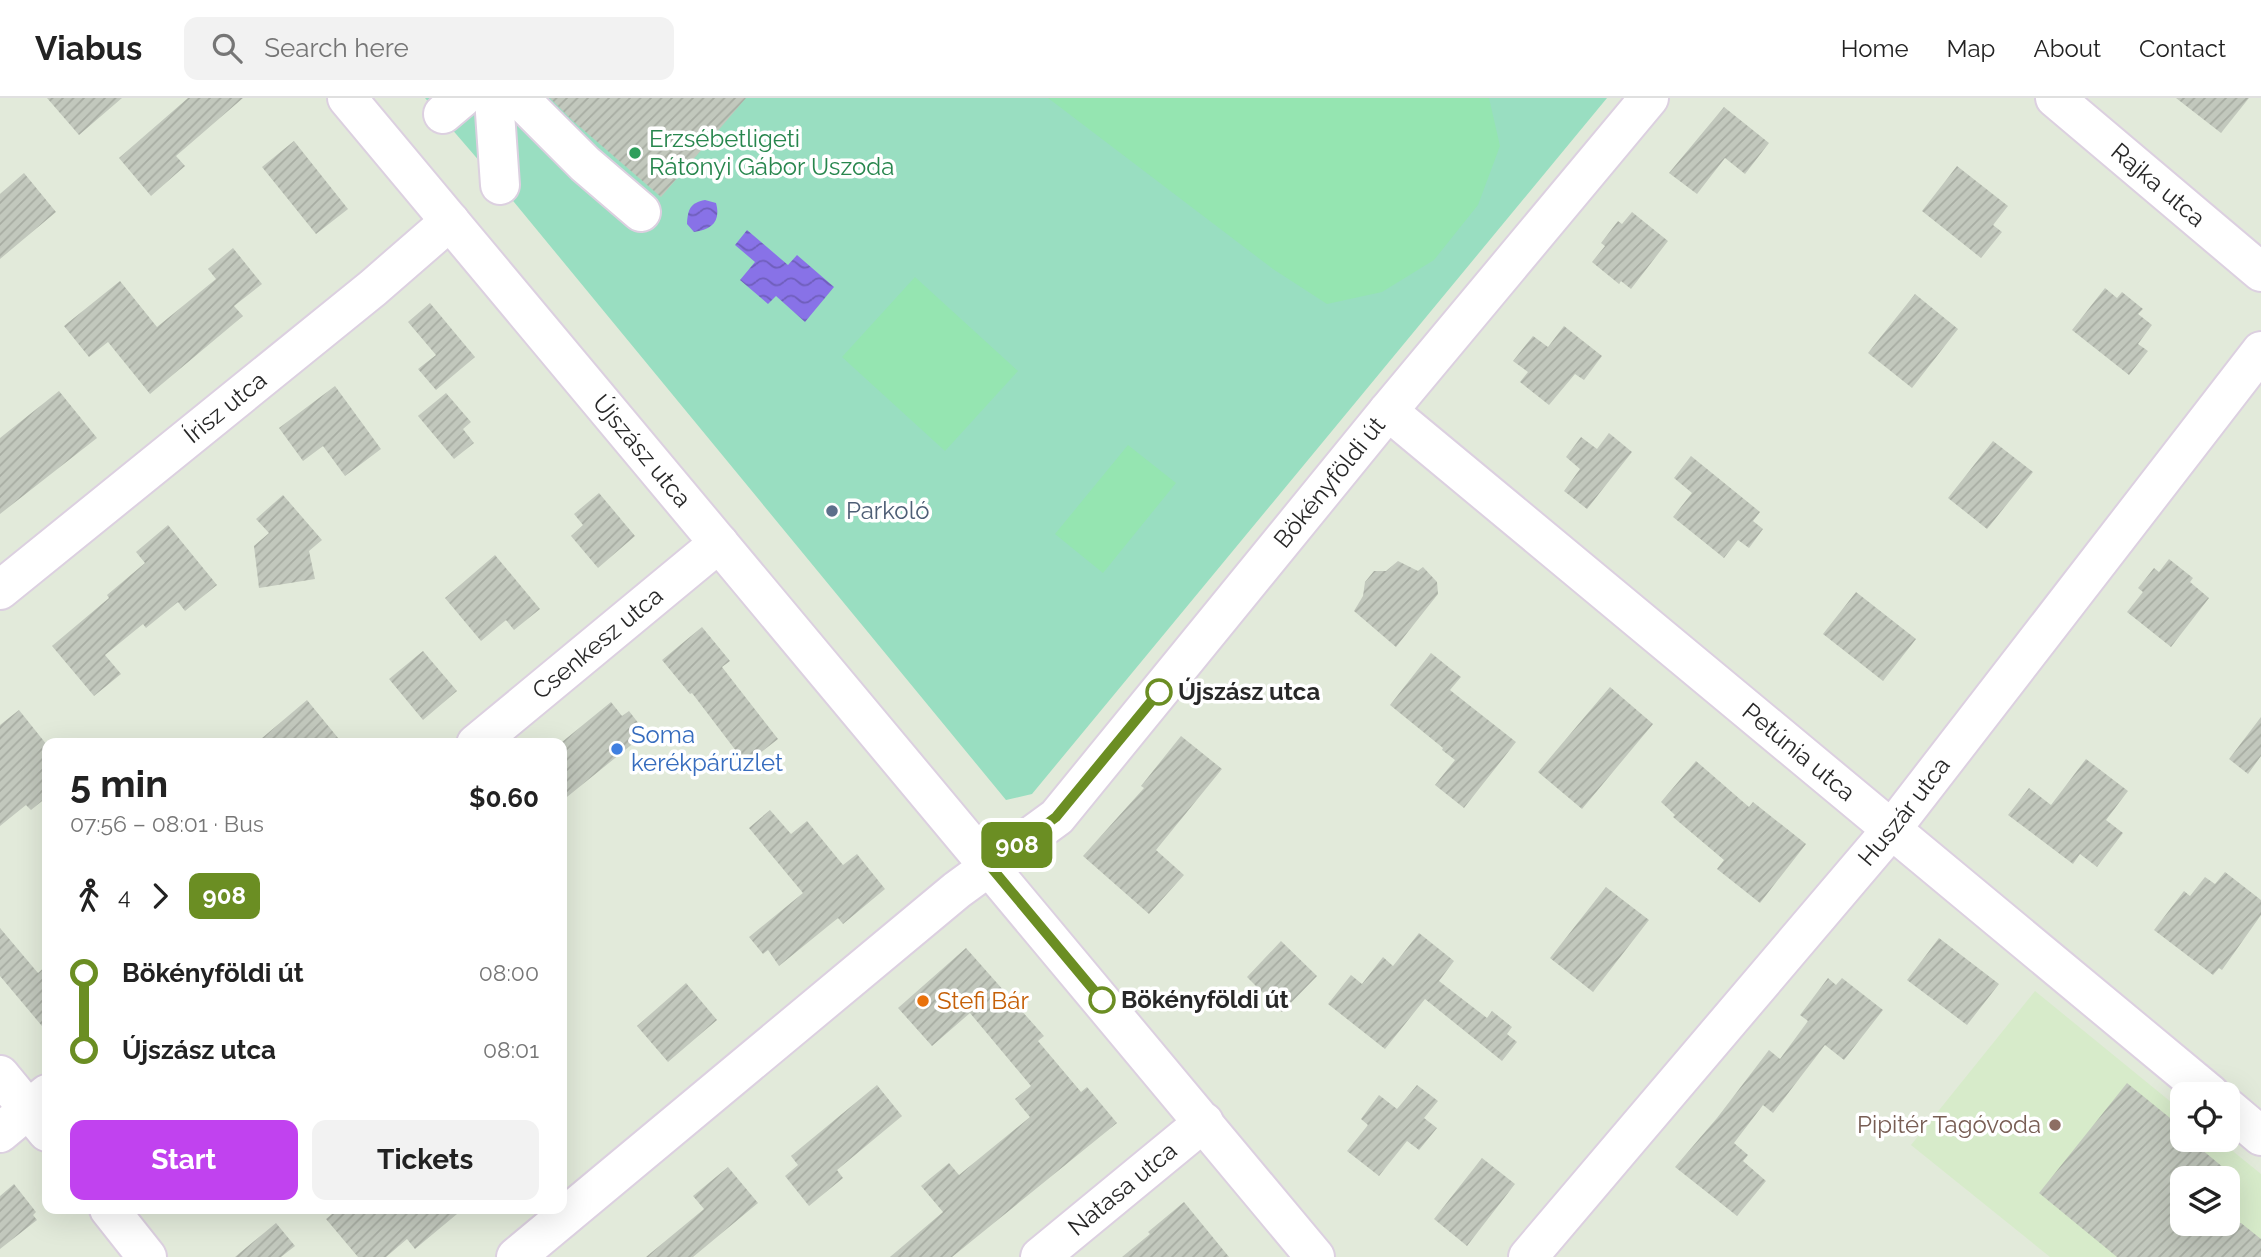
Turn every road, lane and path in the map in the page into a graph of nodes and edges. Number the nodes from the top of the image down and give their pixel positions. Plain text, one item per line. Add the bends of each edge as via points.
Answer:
1 (347, 98) edge
2 (494, 98) edge
3 (519, 98) edge
4 (1649, 98) edge
5 (2055, 98) edge
6 (500, 185) dead end
7 (641, 212) dead end
8 (450, 221) junction
9 (2261, 272) edge
10 (2261, 351) edge
11 (1388, 411) junction
12 (719, 543) junction
13 (0, 590) edge
14 (483, 738) edge
15 (1891, 830) junction
16 (990, 866) junction
17 (0, 1075) edge
18 (2196, 1082) edge
19 (41, 1112) edge
20 (2240, 1118) edge
21 (1203, 1122) junction
22 (0, 1133) edge
23 (2261, 1136) edge
24 (113, 1214) edge
25 (147, 1257) edge
26 (516, 1257) edge
27 (1040, 1257) edge
28 (1315, 1257) edge
29 (1528, 1257) edge

1 - 8 street, Újszász utca
2 - 6 street
3 - 7 street
4 - 11 street, Bökényföldi út
5 - 9 street, Rajka utca
8 - 12 street, Újszász utca
8 - 13 street, Írisz utca
10 - 15 street, Huszár utca
11 - 15 street, Petúnia utca
11 - 16 street, Bökényföldi út via 1056,817
12 - 14 street, Csenkesz utca
12 - 16 street, Újszász utca
15 - 18 street, Petúnia utca
15 - 29 street, Huszár utca
16 - 21 street, Újszász utca
16 - 26 street, Bökényföldi út
17 - 19 street
19 - 22 street
20 - 23 street
21 - 27 street, Natasa utca
21 - 28 street, Újszász utca
24 - 25 street

